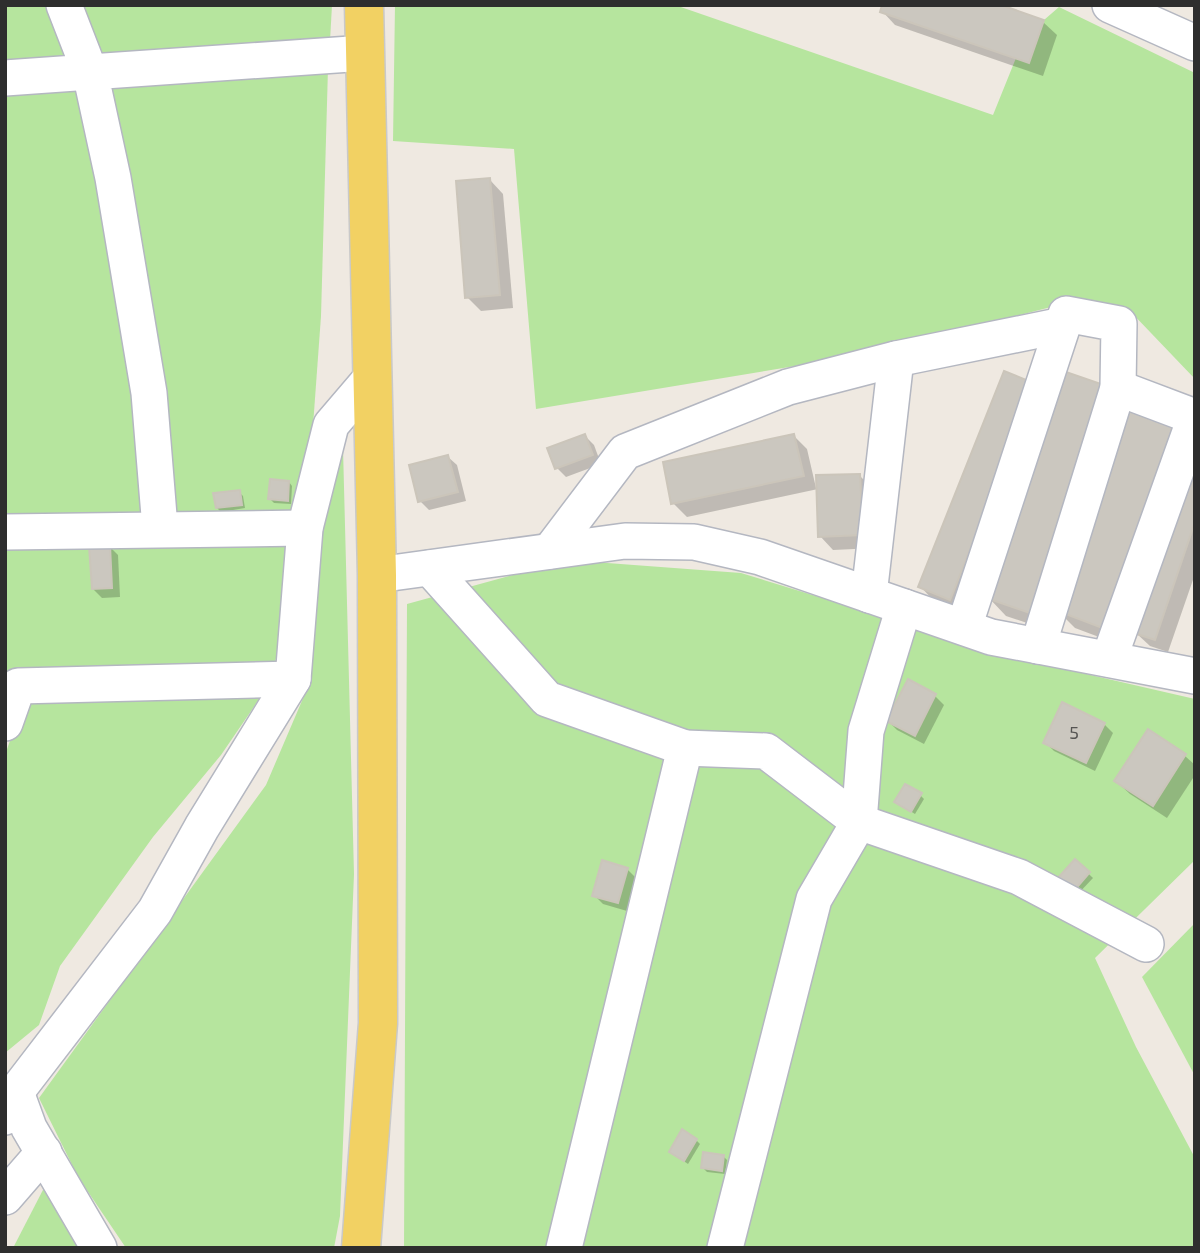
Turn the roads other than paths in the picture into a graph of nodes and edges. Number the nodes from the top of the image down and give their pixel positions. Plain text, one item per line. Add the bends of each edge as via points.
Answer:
1 (64, 5) edge
2 (364, 5) edge
3 (1110, 5) edge
4 (1195, 43) edge
5 (365, 53) junction
6 (90, 72) junction
7 (5, 78) edge
8 (1063, 325) junction
9 (896, 359) junction
10 (372, 377) junction
11 (1118, 388) junction
12 (1195, 417) edge
13 (160, 528) junction
14 (305, 528) junction
15 (5, 532) edge
16 (550, 551) junction
17 (430, 568) junction
18 (377, 575) junction
19 (869, 595) junction
20 (904, 607) junction
21 (964, 627) junction
22 (1038, 646) junction
23 (1109, 659) junction
24 (1195, 676) edge
25 (293, 679) junction
26 (11, 686) edge
27 (5, 723) edge
28 (685, 748) junction
29 (859, 822) junction
30 (1146, 944) dead end
31 (9, 1101) edge
32 (44, 1152) junction
33 (5, 1196) edge
34 (99, 1248) edge
35 (361, 1248) edge
36 (564, 1248) edge
37 (725, 1248) edge

1 - 6 street
2 - 5 main road
3 - 4 street
5 - 6 street
5 - 10 main road
6 - 7 street
6 - 13 street via 113,177 149,393
8 - 9 street
8 - 11 street via 1066,314 1119,324
8 - 21 street
9 - 16 street via 788,387 625,452
9 - 19 street
10 - 14 street via 331,425
10 - 18 main road
11 - 12 street
11 - 22 street
12 - 23 street
13 - 14 street
13 - 15 street
14 - 25 street
16 - 17 street
16 - 19 street via 625,541 694,542 760,557
17 - 18 street
17 - 28 street via 547,699
18 - 35 main road via 378,1023
19 - 20 street
20 - 21 street
20 - 29 street via 866,731
21 - 22 street
22 - 23 street
23 - 24 street
25 - 26 street
25 - 31 street via 155,911
26 - 27 street
28 - 29 street via 766,751
28 - 36 street
29 - 30 street via 1018,877
29 - 37 street via 814,899
31 - 32 street
32 - 33 street
32 - 34 street

